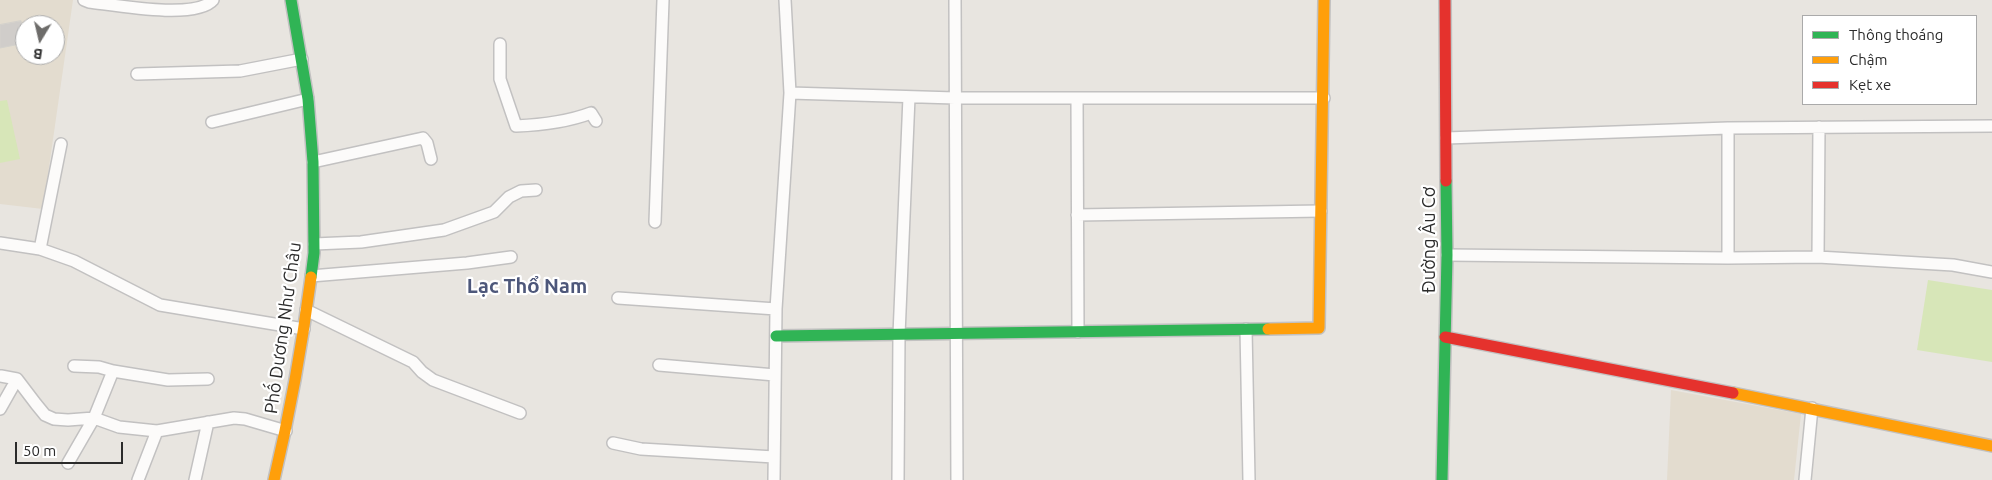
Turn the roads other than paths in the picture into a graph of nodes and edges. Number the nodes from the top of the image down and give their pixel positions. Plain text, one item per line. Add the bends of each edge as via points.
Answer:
1 (84, 0) edge
2 (213, 0) edge
3 (291, 0) edge
4 (663, 0) edge
5 (784, 0) edge
6 (955, 0) edge
7 (1324, 0) edge
8 (1445, 0) edge
9 (500, 44) dead end
10 (302, 59) junction
11 (137, 74) dead end
12 (790, 93) junction
13 (909, 97) junction
14 (955, 98) junction
15 (1077, 98) junction
16 (1324, 98) junction
17 (308, 99) junction
18 (596, 121) dead end
19 (212, 122) dead end
20 (1992, 126) edge
21 (1819, 127) junction
22 (1728, 128) junction
23 (1446, 138) junction
24 (61, 144) dead end
25 (431, 159) dead end
26 (313, 162) junction
27 (536, 190) dead end
28 (1321, 211) junction
29 (1077, 215) junction
30 (655, 222) dead end
31 (0, 243) edge
32 (314, 244) junction
33 (40, 249) junction
34 (1448, 255) junction
35 (512, 257) dead end
36 (1818, 257) junction
37 (1728, 258) junction
38 (1992, 272) edge
39 (311, 276) junction
40 (618, 298) dead end
41 (776, 309) junction
42 (306, 310) junction
43 (304, 329) junction
44 (1246, 329) junction
45 (1078, 332) junction
46 (956, 334) junction
47 (899, 335) junction
48 (776, 336) junction
49 (1445, 337) junction
50 (659, 365) dead end
51 (74, 366) dead end
52 (113, 371) junction
53 (775, 375) junction
54 (0, 376) edge
55 (17, 379) junction
56 (208, 379) dead end
57 (1812, 408) junction
58 (0, 409) edge
59 (520, 413) dead end
60 (94, 418) junction
61 (208, 422) junction
62 (157, 431) junction
63 (286, 431) junction
64 (613, 444) dead end
65 (1992, 446) edge
66 (774, 457) junction
67 (68, 463) dead end
68 (138, 480) edge
69 (195, 480) edge
70 (274, 480) edge
71 (774, 480) edge
72 (898, 480) edge
73 (957, 480) edge
74 (1249, 480) edge
75 (1442, 480) edge
76 (1805, 480) edge

1 - 2 street via 152,10 203,7
3 - 10 street, Phố Dương Như Châu
4 - 30 street
5 - 12 street
6 - 14 street
7 - 16 street
8 - 23 street, Đường Âu Cơ
9 - 18 street via 500,79 516,126 537,125 591,112
10 - 11 street via 240,70
10 - 17 street, Phố Dương Như Châu
12 - 13 street
12 - 41 street
13 - 14 street
13 - 47 street
14 - 15 street
14 - 46 street
15 - 16 street
15 - 29 street
16 - 28 street
17 - 19 street
17 - 26 street, Phố Dương Như Châu
20 - 21 street
21 - 22 street
21 - 36 street
22 - 23 street
22 - 37 street
23 - 34 street, Đường Âu Cơ
24 - 33 street
25 - 26 street via 423,138
26 - 32 street, Phố Dương Như Châu
27 - 32 street via 521,191 509,197 494,212 444,230 361,242
28 - 29 street
28 - 44 street via 1319,328
29 - 45 street
31 - 33 street
32 - 39 street, Phố Dương Như Châu
33 - 43 street via 74,261 160,305
34 - 37 street
34 - 49 street, Đường Âu Cơ
35 - 39 street
36 - 37 street
36 - 38 street via 1953,265
39 - 42 street, Phố Dương Như Châu
40 - 41 street
41 - 48 street
42 - 43 street, Phố Dương Như Châu
42 - 59 street via 412,362 434,380
43 - 63 street, Phố Dương Như Châu
44 - 45 street
44 - 74 street
45 - 46 street
46 - 47 street
46 - 73 street
47 - 48 street
47 - 72 street
48 - 53 street
49 - 57 street
49 - 75 street, Đường Âu Cơ
50 - 53 street
51 - 52 street
52 - 56 street via 168,380
52 - 60 street
53 - 66 street
54 - 55 street
55 - 58 street
55 - 60 street via 45,415 68,420
57 - 65 street
57 - 76 street
60 - 62 street via 119,427
60 - 67 street
61 - 62 street
61 - 63 street via 245,418
61 - 69 street
62 - 68 street
63 - 70 street, Phố Dương Như Châu
64 - 66 street via 642,449
66 - 71 street

